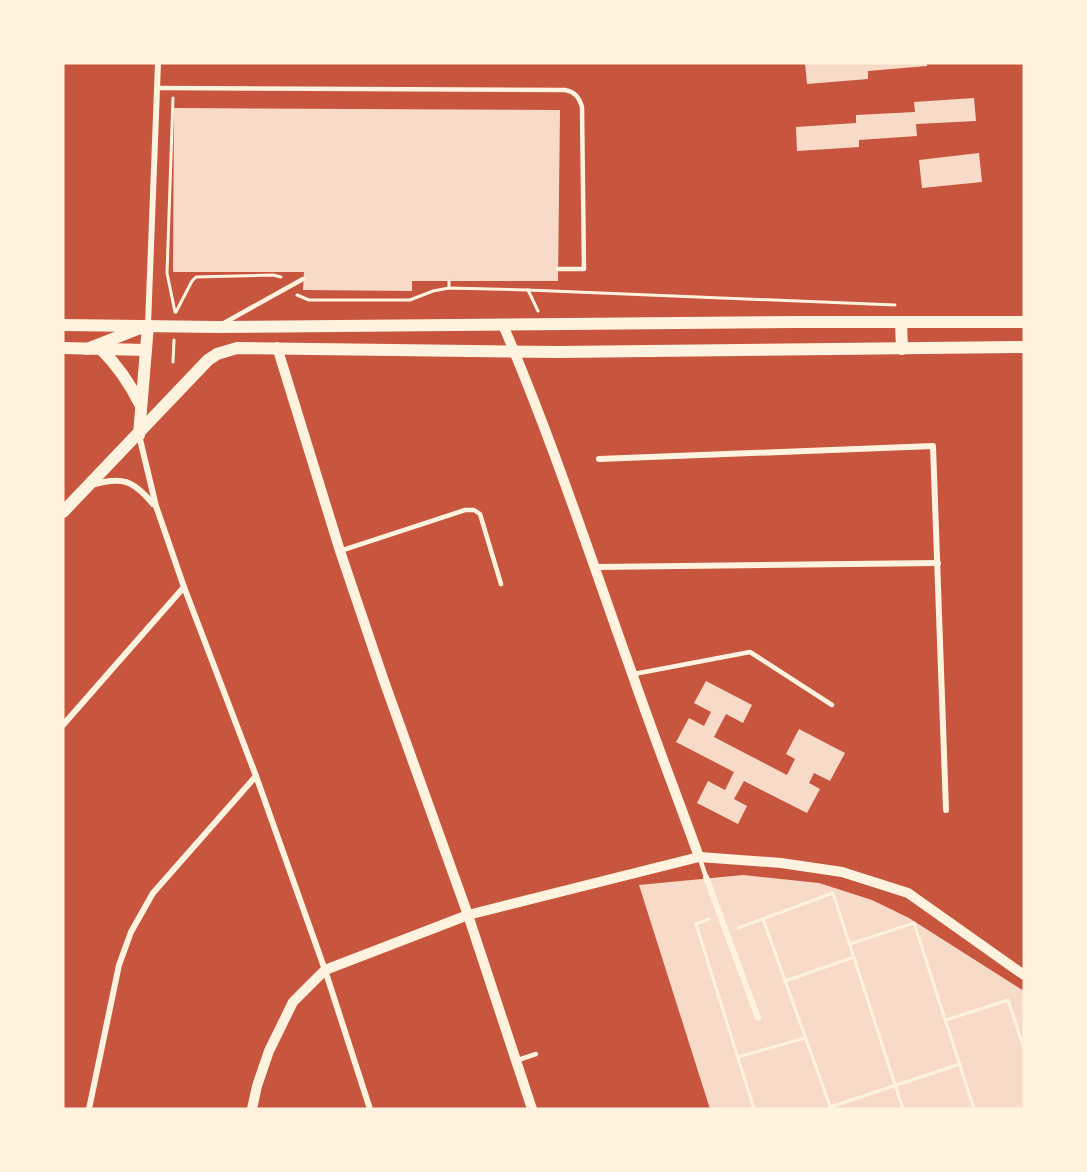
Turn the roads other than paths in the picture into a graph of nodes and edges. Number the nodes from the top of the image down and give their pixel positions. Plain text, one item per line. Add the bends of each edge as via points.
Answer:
1 (158, 63) edge
2 (158, 88) junction
3 (558, 269) dead end
4 (303, 279) dead end
5 (901, 322) junction
6 (1024, 322) edge
7 (63, 325) edge
8 (148, 325) junction
9 (503, 325) junction
10 (218, 327) junction
11 (1024, 346) edge
12 (63, 348) edge
13 (277, 348) junction
14 (87, 349) junction
15 (100, 349) junction
16 (902, 349) junction
17 (146, 350) junction
18 (515, 352) junction
19 (140, 404) junction
20 (139, 435) junction
21 (599, 459) dead end
22 (89, 486) junction
23 (156, 506) junction
24 (63, 512) edge
25 (340, 551) junction
26 (938, 563) junction
27 (596, 567) junction
28 (501, 584) dead end
29 (184, 587) junction
30 (632, 675) junction
31 (832, 705) dead end
32 (63, 725) edge
33 (256, 776) junction
34 (946, 810) dead end
35 (699, 856) junction
36 (706, 877) joint
37 (468, 915) junction
38 (326, 970) junction
39 (1024, 975) edge
40 (758, 1018) dead end
41 (536, 1054) dead end
42 (515, 1061) junction
43 (89, 1109) edge
44 (252, 1109) edge
45 (370, 1109) edge
46 (532, 1109) edge

1 - 2 street
2 - 3 lane via 571,91 582,107 584,269
2 - 8 street
4 - 10 lane
5 - 6 main road
5 - 9 main road
5 - 16 main road
7 - 8 main road
8 - 10 main road
8 - 14 main road
8 - 17 main road
9 - 10 main road
9 - 18 street
11 - 16 main road
12 - 14 main road
13 - 18 main road
13 - 20 main road via 237,348 217,354
13 - 25 street
14 - 15 main road
15 - 17 main road
15 - 19 main road via 117,364
16 - 18 main road
17 - 19 main road
18 - 27 street
19 - 20 main road
20 - 22 main road
20 - 23 street
21 - 26 street via 933,446
22 - 23 street via 110,480 129,482
22 - 24 main road
23 - 29 street
25 - 28 lane via 474,510 480,514
25 - 37 street
26 - 27 street
26 - 34 street
27 - 30 street
29 - 32 street
29 - 33 street
30 - 31 lane via 750,652
30 - 35 street
33 - 38 street
33 - 43 street via 153,893 131,932 119,965
35 - 36 lane
35 - 37 street
35 - 39 street via 842,872 908,893
36 - 40 street
37 - 38 street
37 - 42 street
38 - 44 street via 293,1002 269,1051
38 - 45 street
41 - 42 lane
42 - 46 street

